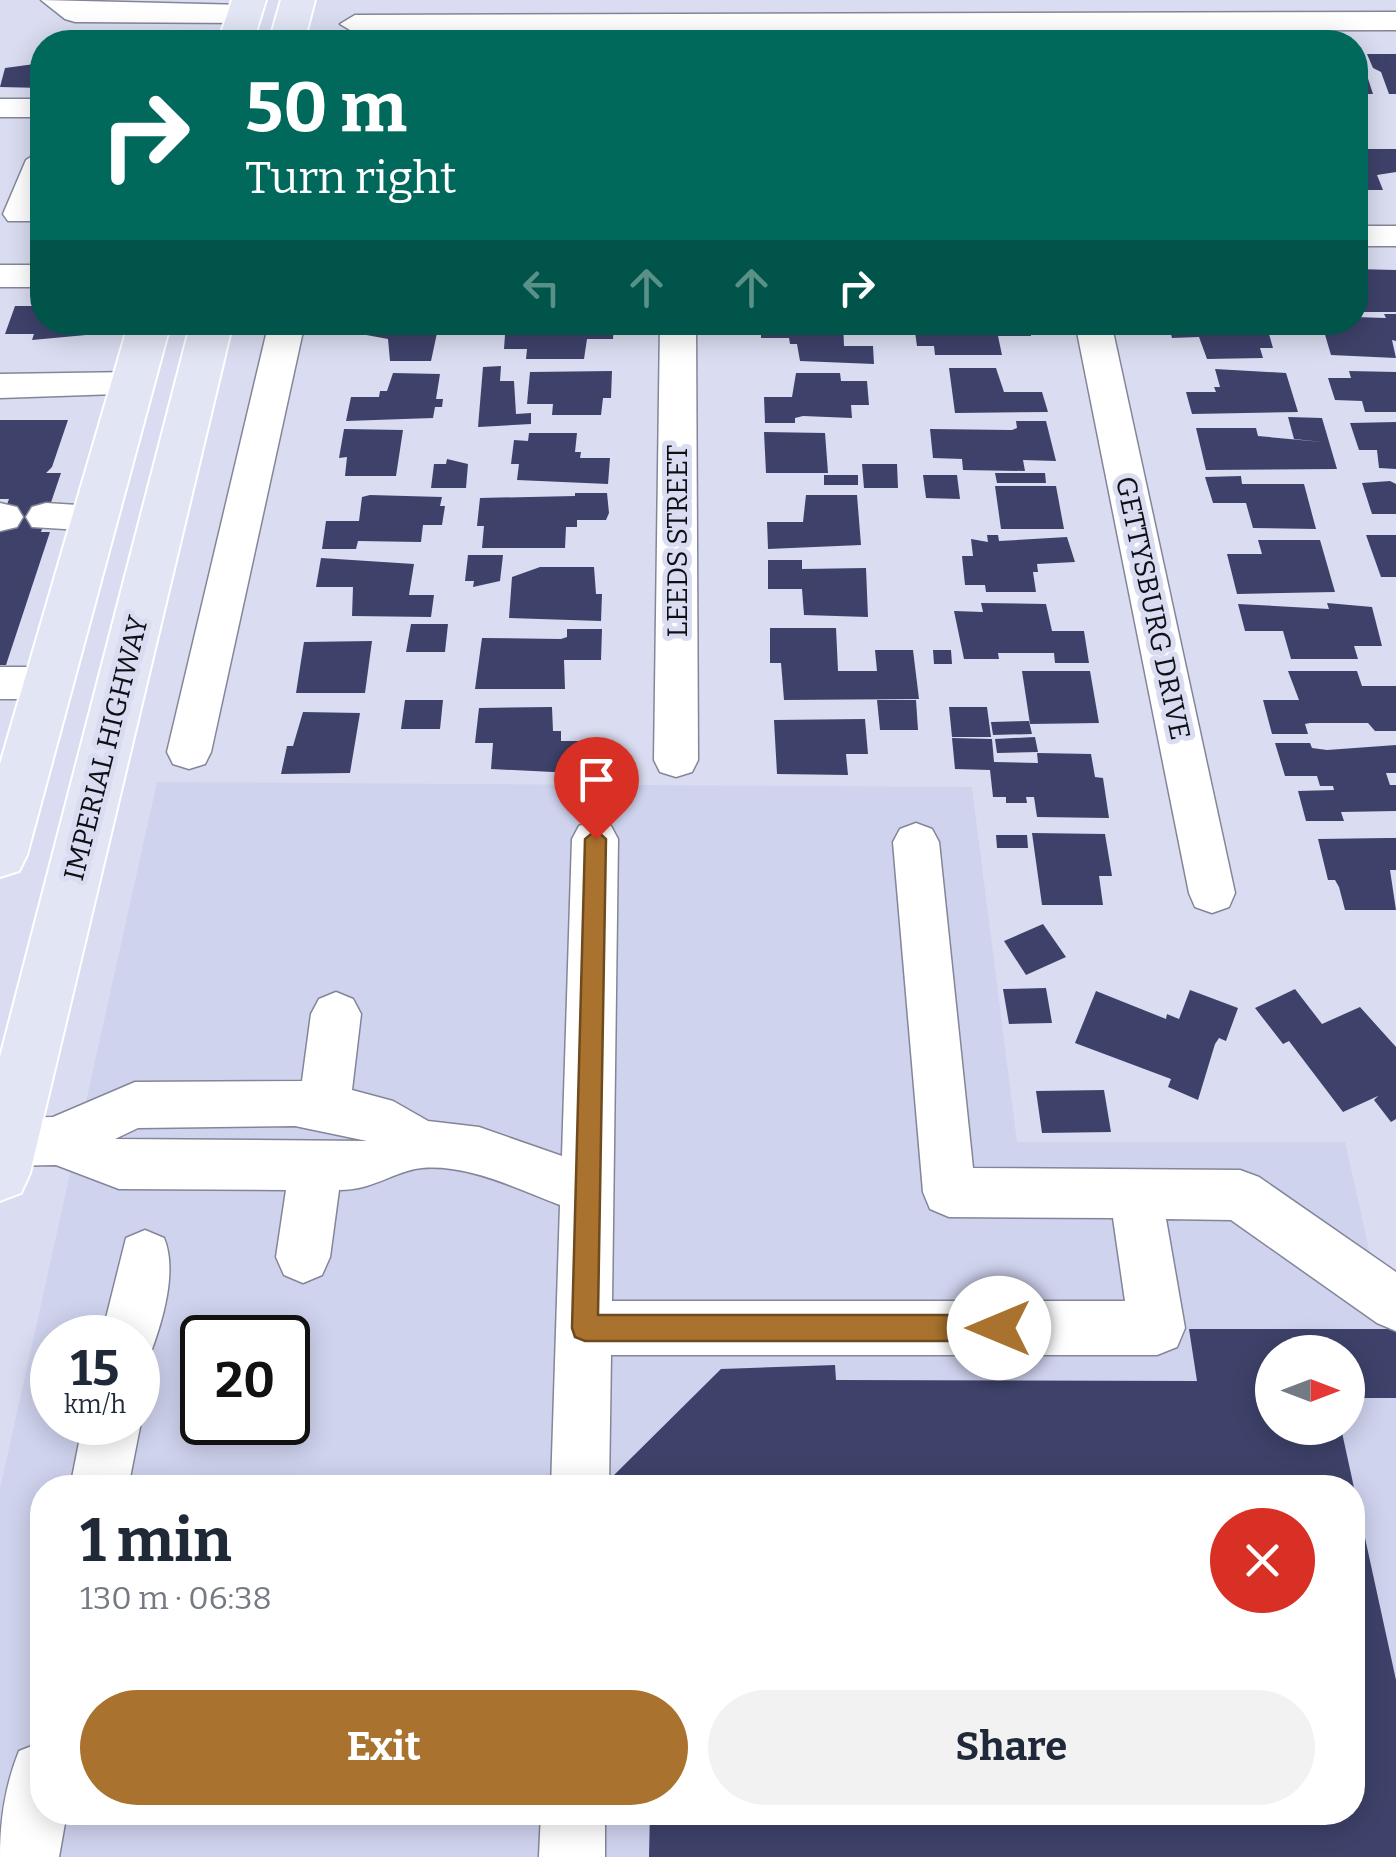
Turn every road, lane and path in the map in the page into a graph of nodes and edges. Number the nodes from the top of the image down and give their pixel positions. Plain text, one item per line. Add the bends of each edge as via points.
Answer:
1 (298, 0) edge
2 (66, 6) edge
3 (243, 19) edge
4 (1396, 20) edge
5 (355, 22) edge
6 (290, 30) edge
7 (0, 90) edge
8 (30, 90) edge
9 (0, 108) edge
10 (30, 108) edge
11 (1368, 236) edge
12 (1396, 236) edge
13 (0, 276) edge
14 (30, 276) edge
15 (147, 335) edge
16 (209, 335) edge
17 (284, 335) edge
18 (678, 335) edge
19 (1096, 335) edge
20 (134, 384) junction
21 (0, 386) edge
22 (46, 517) dead end
23 (96, 517) junction
24 (49, 682) junction
25 (0, 683) edge
26 (190, 752) dead end
27 (676, 760) dead end
28 (7, 808) edge
29 (596, 839) dead end
30 (916, 842) dead end
31 (0, 855) edge
32 (1212, 893) dead end
33 (336, 1014) dead end
34 (324, 1108) junction
35 (420, 1144) junction
36 (16, 1150) edge
37 (316, 1163) junction
38 (588, 1190) junction
39 (1135, 1193) junction
40 (145, 1256) dead end
41 (302, 1257) dead end
42 (1396, 1304) edge
43 (133, 1315) edge
44 (585, 1328) junction
45 (107, 1445) edge
46 (102, 1475) edge
47 (580, 1475) edge
48 (32, 1825) edge
49 (573, 1825) edge
50 (26, 1857) edge
51 (572, 1857) edge

1 - 6 main road
2 - 3 street
4 - 5 street
7 - 8 street
9 - 10 street
11 - 12 street
13 - 14 street
15 - 20 main road
16 - 36 main road, IMPERIAL HIGHWAY
17 - 26 street
18 - 27 street, LEEDS STREET
19 - 32 street, GETTYSBURG DRIVE
20 - 21 street
20 - 23 main road
22 - 23 street
23 - 24 main road
24 - 25 street
24 - 28 main road
28 - 31 main road
29 - 38 street
30 - 39 street via 949,1192
33 - 34 street
34 - 35 street via 375,1118
34 - 36 street via 134,1105
35 - 37 street via 366,1166
35 - 38 street via 480,1151
36 - 37 street via 119,1164
37 - 41 street
38 - 44 street
39 - 42 street via 1240,1195
39 - 44 street via 1157,1328
40 - 43 street
44 - 47 street
45 - 46 street
48 - 50 street
49 - 51 street

